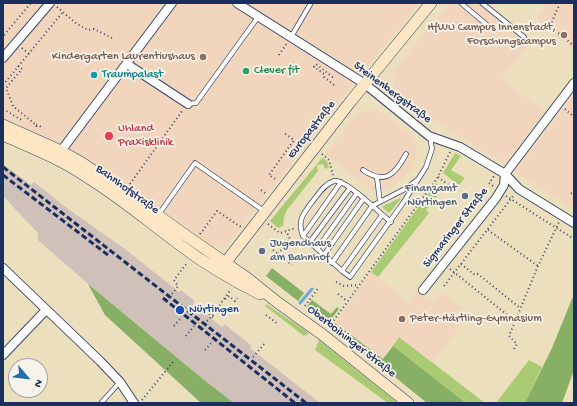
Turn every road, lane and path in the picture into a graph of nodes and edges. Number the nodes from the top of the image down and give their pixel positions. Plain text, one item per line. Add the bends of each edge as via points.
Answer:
1 (31, 3) edge
2 (50, 3) edge
3 (53, 3) edge
4 (172, 3) edge
5 (237, 3) edge
6 (311, 3) edge
7 (431, 3) edge
8 (461, 3) edge
9 (482, 3) edge
10 (560, 3) edge
11 (63, 12) junction
12 (258, 17) junction
13 (488, 25) dead end
14 (4, 35) dead end
15 (291, 37) junction
16 (524, 37) dead end
17 (112, 38) dead end
18 (285, 45) dead end
19 (574, 46) edge
20 (279, 55) dead end
21 (3, 58) edge
22 (127, 64) junction
23 (18, 66) junction
24 (335, 79) dead end
25 (574, 83) edge
26 (365, 84) junction
27 (3, 85) edge
28 (334, 85) dead end
29 (558, 103) junction
30 (188, 104) junction
31 (3, 109) edge
32 (574, 117) edge
33 (22, 120) dead end
34 (3, 125) edge
35 (42, 127) dead end
36 (284, 133) dead end
37 (3, 135) edge
38 (430, 136) junction
39 (454, 144) junction
40 (34, 149) junction
41 (61, 151) junction
42 (322, 154) dead end
43 (406, 154) dead end
44 (363, 170) dead end
45 (332, 172) dead end
46 (501, 172) junction
47 (421, 177) junction
48 (438, 177) junction
49 (377, 178) junction
50 (275, 179) dead end
51 (341, 182) junction
52 (350, 188) junction
53 (519, 189) junction
54 (261, 190) dead end
55 (456, 190) dead end
56 (124, 191) junction
57 (500, 191) junction
58 (265, 193) dead end
59 (357, 193) junction
60 (571, 193) dead end
61 (574, 195) edge
62 (364, 198) junction
63 (510, 200) junction
64 (380, 202) junction
65 (372, 206) junction
66 (265, 211) junction
67 (158, 215) junction
68 (382, 215) junction
69 (562, 216) junction
70 (391, 222) junction
71 (267, 223) dead end
72 (574, 223) edge
73 (556, 228) junction
74 (488, 230) junction
75 (248, 233) junction
76 (303, 236) junction
77 (574, 239) edge
78 (195, 242) junction
79 (310, 242) junction
80 (317, 249) junction
81 (273, 250) dead end
82 (278, 254) junction
83 (324, 255) junction
84 (202, 261) junction
85 (287, 261) junction
86 (226, 262) junction
87 (187, 263) dead end
88 (332, 263) junction
89 (443, 264) junction
90 (461, 264) junction
91 (284, 265) dead end
92 (292, 265) dead end
93 (538, 266) junction
94 (3, 268) edge
95 (342, 272) junction
96 (454, 272) junction
97 (229, 277) junction
98 (336, 282) dead end
99 (359, 285) junction
100 (444, 286) dead end
101 (319, 287) dead end
102 (423, 290) dead end
103 (228, 292) dead end
104 (172, 294) dead end
105 (338, 294) dead end
106 (237, 298) dead end
107 (225, 299) junction
108 (347, 301) junction
109 (277, 302) junction
110 (305, 306) dead end
111 (521, 308) junction
112 (46, 310) junction
113 (209, 314) dead end
114 (266, 315) dead end
115 (211, 316) junction
116 (182, 317) dead end
117 (214, 318) dead end
118 (207, 321) dead end
119 (515, 321) junction
120 (278, 324) dead end
121 (174, 326) dead end
122 (194, 326) dead end
123 (328, 328) dead end
124 (186, 336) dead end
125 (213, 341) dead end
126 (265, 343) dead end
127 (514, 348) dead end
128 (205, 350) dead end
129 (3, 355) edge
130 (253, 357) dead end
131 (173, 362) dead end
132 (120, 382) junction
133 (145, 398) dead end
134 (101, 403) edge
135 (134, 403) edge
136 (408, 403) edge

1 - 14 path
2 - 21 street
3 - 11 path
4 - 22 street
5 - 12 street, Steinenbergstraße
6 - 15 lane
7 - 26 main road, Europastraße
8 - 13 lane
9 - 16 lane
10 - 19 path via 550,26
11 - 17 path via 88,30 94,29
11 - 23 path
12 - 15 street, Steinenbergstraße
12 - 30 lane via 196,103
15 - 26 street, Steinenbergstraße
18 - 20 path
22 - 30 street
22 - 41 street
23 - 27 path
23 - 35 path via 22,69 6,88 13,106 37,126
24 - 28 path via 316,64 314,67
25 - 29 street, Sigmaringer Straße
26 - 38 street, Steinenbergstraße
26 - 66 main road, Europastraße
29 - 32 path
29 - 46 street, Sigmaringer Straße
30 - 56 path
31 - 33 path
34 - 41 main road, Bahnhofstraße
36 - 50 path via 294,140 269,175
37 - 40 main road, Bahnhofstraße
38 - 39 street, Steinenbergstraße
38 - 47 lane via 431,153
39 - 46 street, Steinenbergstraße
39 - 48 path
40 - 41 main road via 55,154
40 - 84 main road, Bahnhofstraße via 88,177
41 - 56 main road, Bahnhofstraße
42 - 45 path via 329,160
43 - 49 lane via 393,172
44 - 49 lane
46 - 53 street, Steinenbergstraße
46 - 57 street, Sigmaringer Straße via 504,185
46 - 57 path via 489,183
47 - 64 lane via 407,188
47 - 70 lane
48 - 55 path
48 - 99 path
49 - 64 lane
51 - 52 lane
51 - 76 lane
51 - 76 lane via 334,181 323,188 305,211 300,222
52 - 59 lane
52 - 79 lane
53 - 63 path
53 - 69 street, Steinenbergstraße
54 - 58 path
56 - 67 main road, Bahnhofstraße
57 - 63 path
57 - 89 street, Sigmaringer Straße
59 - 62 lane
59 - 80 lane
60 - 61 path
62 - 65 lane
62 - 83 lane
63 - 73 path
63 - 74 path
64 - 65 lane
65 - 68 lane
65 - 88 lane
66 - 67 lane via 195,163
66 - 75 main road, Europastraße
67 - 78 main road, Bahnhofstraße
68 - 70 lane
68 - 95 lane
69 - 72 street, Steinenbergstraße
69 - 73 path
70 - 95 lane via 350,277
71 - 82 path via 280,233 286,230 290,239
73 - 77 path
73 - 93 path
74 - 90 path
74 - 93 path
75 - 78 path via 217,211
75 - 86 main road, Europastraße
76 - 79 lane
78 - 86 main road, Bahnhofstraße
79 - 80 lane
80 - 83 lane
81 - 82 path
82 - 85 path
83 - 88 lane
84 - 86 main road
84 - 97 main road, Bahnhofstraße
85 - 91 path
85 - 92 path
86 - 97 main road
86 - 109 main road, Oberboihinger Straße
87 - 104 path via 174,280 178,286
88 - 95 lane
89 - 96 path
89 - 102 street, Sigmaringer Straße
90 - 96 path
90 - 111 path
93 - 111 path
94 - 112 street
96 - 100 path
96 - 119 path
97 - 109 main road, Oberboihinger Straße
98 - 99 path via 344,286
99 - 108 path
101 - 110 path
103 - 107 path
105 - 108 path
106 - 107 path via 235,301 229,296
107 - 115 path
108 - 123 path
109 - 136 main road, Oberboihinger Straße
111 - 119 path
112 - 129 street
112 - 132 street
113 - 115 path
114 - 120 path
115 - 117 path
115 - 118 path
116 - 121 path
119 - 127 path via 509,336 517,344
122 - 124 path
125 - 128 path
126 - 130 path
131 - 133 path
132 - 134 lane
132 - 135 street

